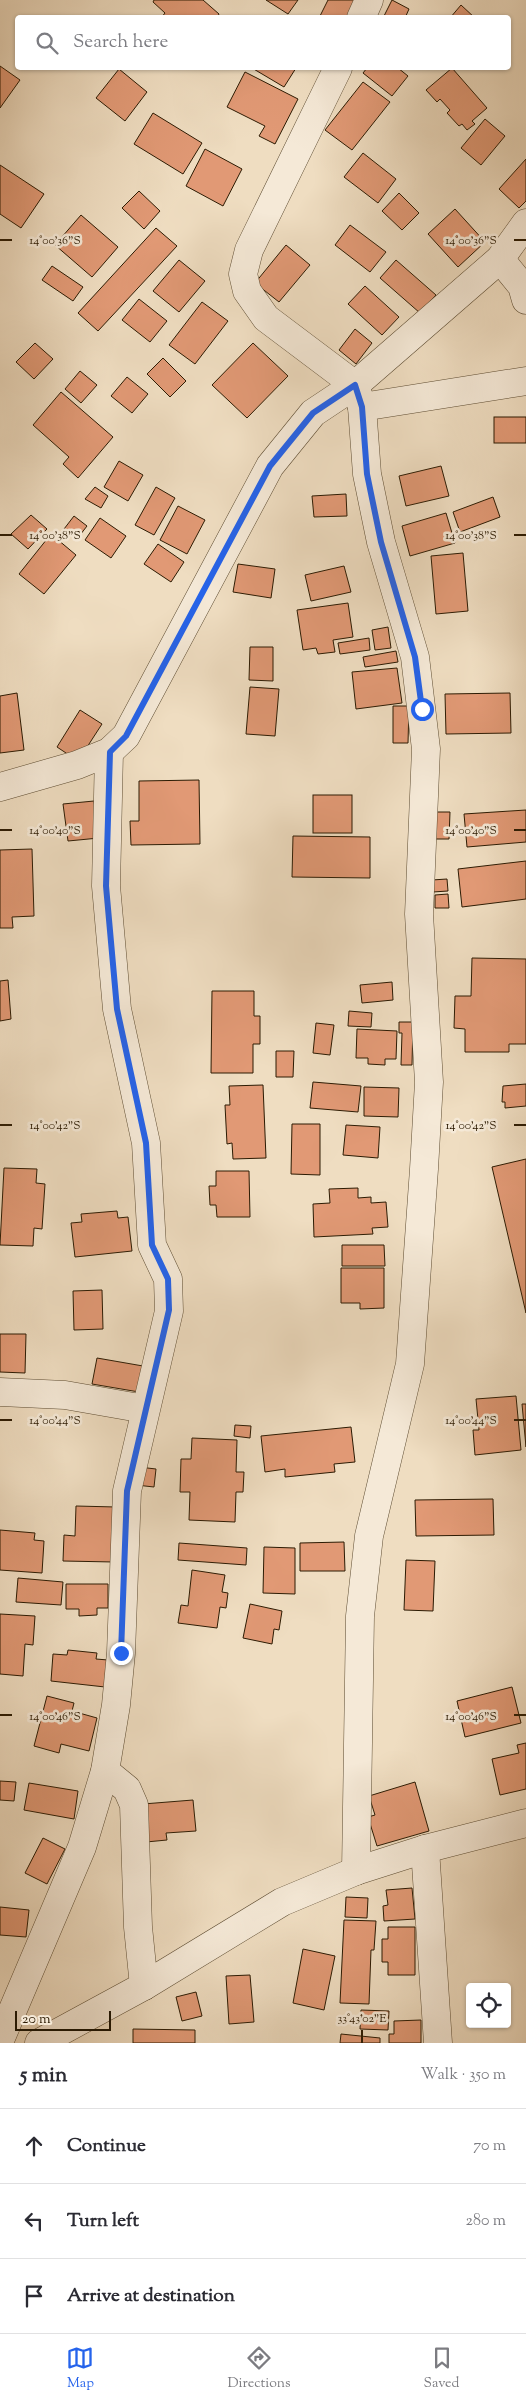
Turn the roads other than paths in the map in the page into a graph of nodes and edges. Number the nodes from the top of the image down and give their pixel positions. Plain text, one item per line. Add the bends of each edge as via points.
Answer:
1 (369, 0) edge
2 (362, 15) edge
3 (337, 70) edge
4 (526, 223) edge
5 (500, 259) junction
6 (526, 300) edge
7 (526, 381) edge
8 (359, 396) junction
9 (110, 752) junction
10 (0, 788) edge
11 (0, 1392) edge
12 (145, 1409) junction
13 (105, 1771) junction
14 (526, 1823) edge
15 (425, 1849) junction
16 (356, 1870) junction
17 (144, 1986) junction
18 (0, 2040) edge
19 (39, 2043) edge
20 (438, 2043) edge

1 - 2 street
3 - 8 street via 248,250 243,274 247,290 266,318
4 - 5 street
5 - 6 street via 522,286
5 - 8 street
7 - 8 street
8 - 9 street via 313,413 270,466 126,736
8 - 16 street via 367,474 381,542 415,657 426,749 419,914 429,1082 410,1364 369,1536 360,1616
9 - 10 street via 77,766
9 - 12 street via 106,886 117,1009 146,1143 152,1245 168,1279 169,1310
11 - 12 street via 65,1394
12 - 13 street via 127,1491 121,1653
13 - 17 street via 127,1789 134,1805 138,1927
13 - 18 street via 82,1847
14 - 15 street
15 - 16 street
15 - 20 street
16 - 17 street via 282,1902
17 - 19 street

